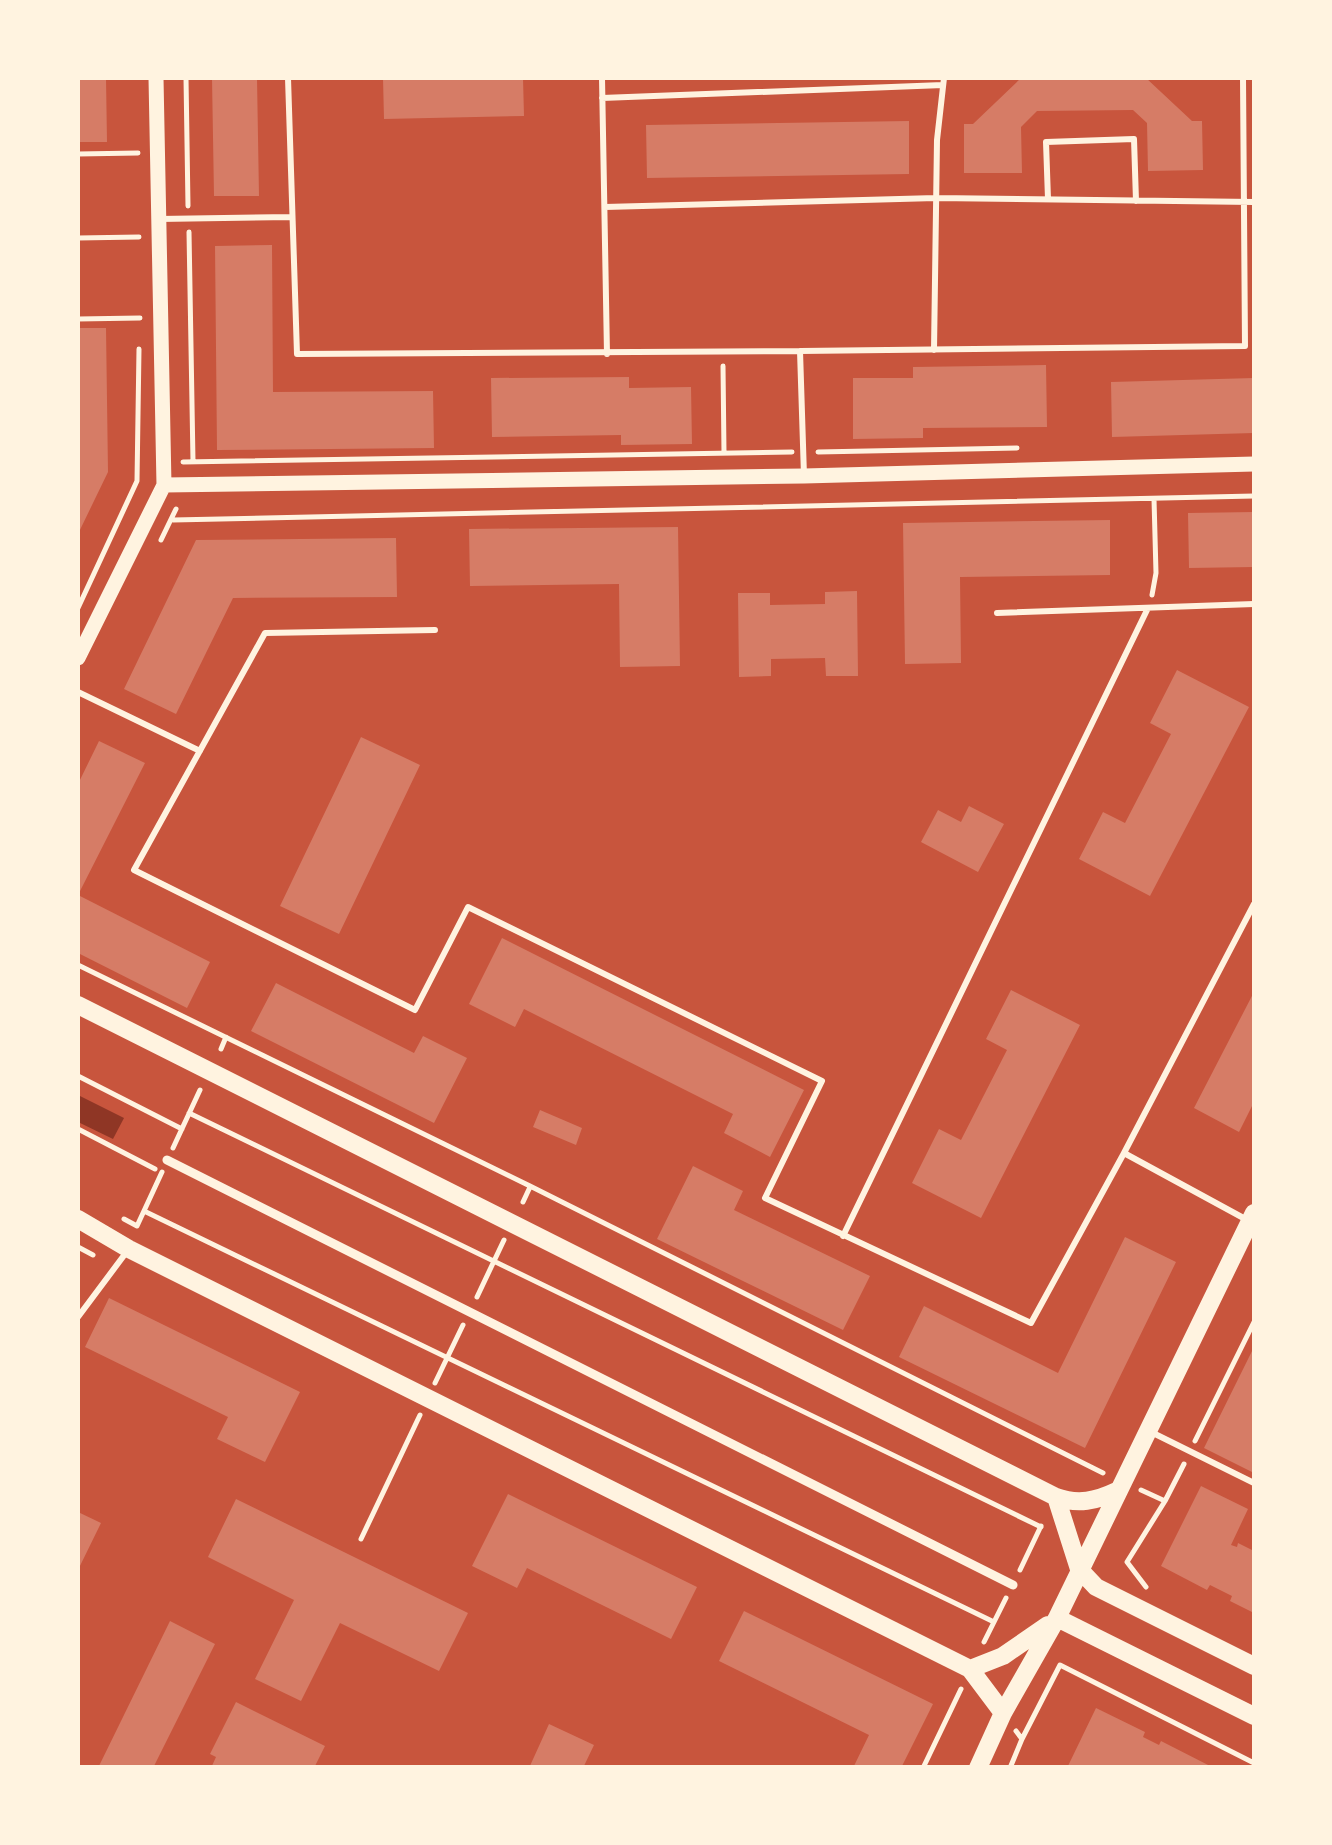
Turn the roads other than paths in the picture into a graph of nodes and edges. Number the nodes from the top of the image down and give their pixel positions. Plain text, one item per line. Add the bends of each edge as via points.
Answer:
1 (156, 78) edge
2 (288, 78) edge
3 (602, 78) edge
4 (1242, 78) edge
5 (944, 81) edge
6 (602, 98) junction
7 (936, 198) junction
8 (1048, 200) junction
9 (1136, 201) junction
10 (1244, 202) junction
11 (1254, 202) edge
12 (604, 207) junction
13 (292, 217) junction
14 (158, 219) junction
15 (934, 350) junction
16 (800, 351) junction
17 (608, 354) junction
18 (1254, 464) edge
19 (804, 476) junction
20 (164, 485) junction
21 (1254, 604) edge
22 (1148, 608) junction
23 (997, 613) dead end
24 (435, 630) dead end
25 (78, 658) edge
26 (78, 692) edge
27 (200, 751) junction
28 (1254, 904) edge
29 (78, 1005) edge
30 (1124, 1154) junction
31 (167, 1160) dead end
32 (1252, 1218) edge
33 (78, 1219) edge
34 (843, 1236) junction
35 (130, 1249) junction
36 (78, 1317) edge
37 (1148, 1431) junction
38 (1254, 1483) edge
39 (1117, 1491) junction
40 (1056, 1497) junction
41 (1080, 1569) junction
42 (1012, 1584) dead end
43 (1057, 1618) junction
44 (1254, 1666) edge
45 (970, 1669) junction
46 (1003, 1712) junction
47 (1254, 1716) edge
48 (978, 1768) edge

1 - 14 street
2 - 13 lane
3 - 6 lane
4 - 10 lane
5 - 6 lane
5 - 7 lane
6 - 12 lane
7 - 8 lane
7 - 12 lane
7 - 15 lane
8 - 9 lane
8 - 9 lane via 1046,142 1134,139
9 - 10 lane
10 - 11 lane
10 - 15 lane via 1245,346
12 - 17 lane
13 - 14 lane
13 - 17 lane via 297,354
14 - 20 street
15 - 16 lane
16 - 17 lane
16 - 19 lane
18 - 19 street
19 - 20 street
20 - 25 street
21 - 22 lane
22 - 23 lane
22 - 34 lane
24 - 27 lane via 265,634
26 - 27 lane
27 - 34 lane via 134,870 415,1010 468,907 822,1081 766,1198
28 - 30 lane
29 - 40 main road
30 - 32 lane
30 - 34 lane via 1031,1324
31 - 42 street
32 - 37 main road
33 - 35 main road
35 - 36 lane
35 - 45 main road
37 - 38 lane
37 - 39 main road
39 - 40 main road via 1086,1502
39 - 41 main road
40 - 41 main road
41 - 43 main road
41 - 44 main road via 1096,1587
43 - 45 main road via 1004,1656
43 - 46 main road
43 - 47 main road
45 - 46 main road
46 - 48 main road

